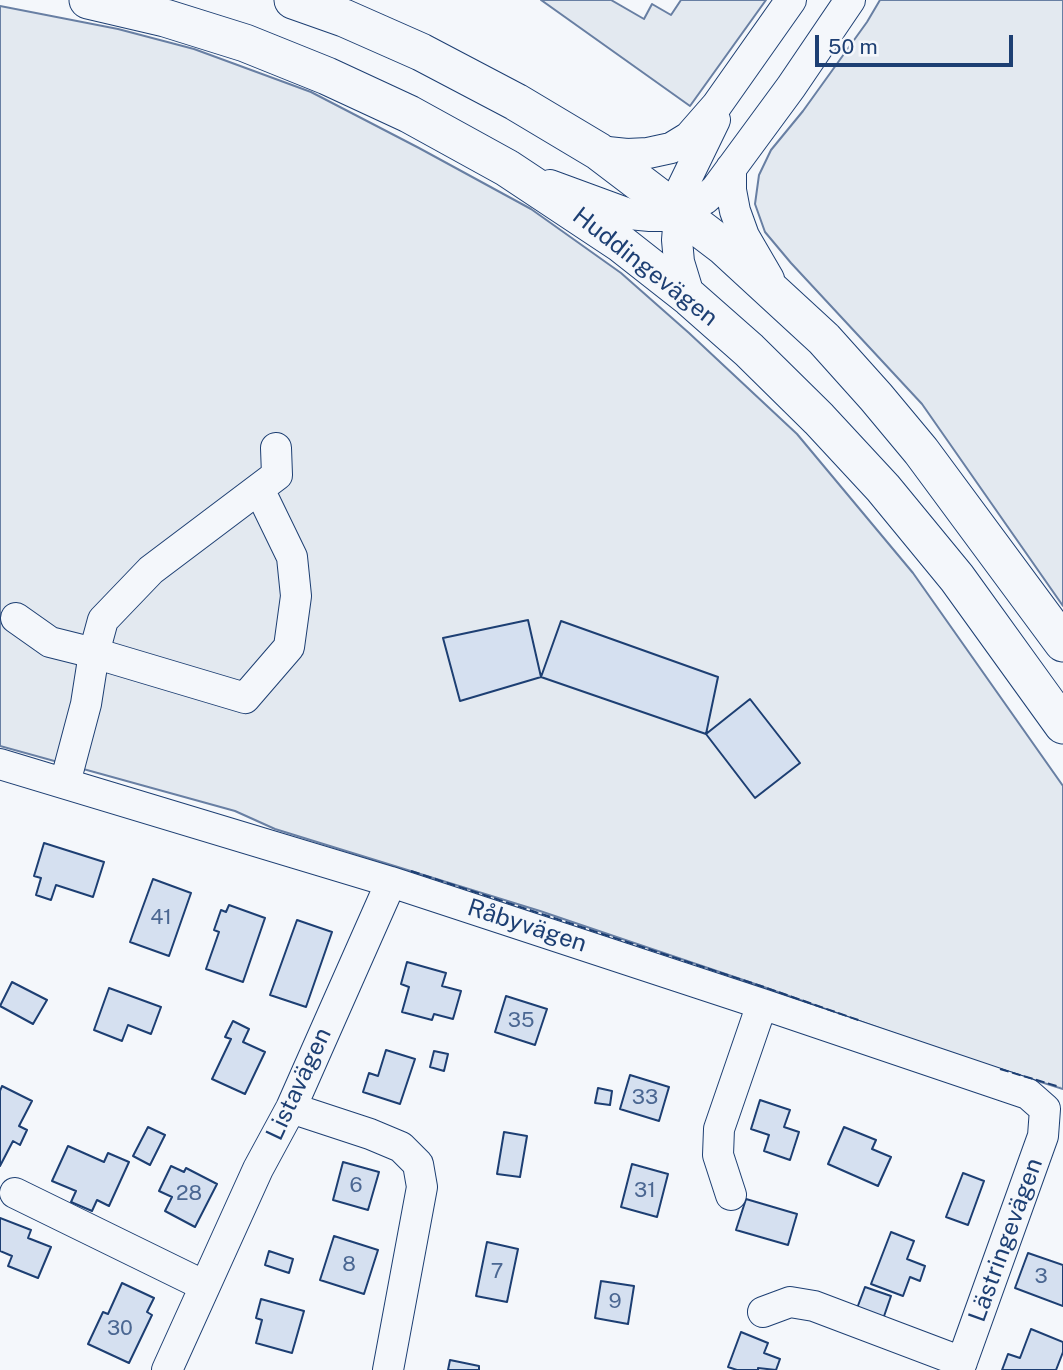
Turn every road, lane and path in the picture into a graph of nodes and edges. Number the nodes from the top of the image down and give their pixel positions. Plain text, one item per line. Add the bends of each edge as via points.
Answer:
1 (88, 0) edge
2 (293, 0) edge
3 (791, 0) edge
4 (849, 0) edge
5 (736, 79) junction
6 (598, 150) junction
7 (507, 168) junction
8 (731, 168) junction
9 (680, 212) junction
10 (780, 297) junction
11 (690, 298) junction
12 (276, 448) dead end
13 (259, 489) junction
14 (16, 618) dead end
15 (1063, 643) edge
16 (94, 653) junction
17 (1063, 725) edge
18 (0, 764) edge
19 (65, 783) junction
20 (391, 882) junction
21 (762, 1004) junction
22 (290, 1108) junction
23 (1045, 1109) joint
24 (15, 1193) dead end
25 (731, 1195) dead end
26 (205, 1286) junction
27 (763, 1312) dead end
28 (961, 1366) edge
29 (167, 1370) edge
30 (388, 1370) edge

1 - 7 main road, Huddingevägen via 245,43 409,114
2 - 6 main road via 421,52
3 - 5 street
4 - 8 street
5 - 6 street via 689,137 671,148 627,154
5 - 9 street via 685,180
6 - 9 main road
7 - 9 street via 629,214
7 - 11 main road, Huddingevägen via 620,243
8 - 9 street via 705,199
8 - 10 street via 735,211 744,236
9 - 10 main road
9 - 11 street via 679,262
10 - 15 main road via 824,339 914,442
11 - 17 main road, Huddingevägen via 749,349 883,488 957,578
12 - 13 street via 277,475
13 - 16 street via 151,570 103,620
13 - 16 street via 292,557 296,596 289,647 245,698
14 - 16 street via 50,642
16 - 19 street via 86,705
18 - 19 street, Råbyvägen
19 - 20 street, Råbyvägen
20 - 21 street, Råbyvägen
20 - 22 street, Listavägen
21 - 23 street, Råbyvägen via 1028,1094
21 - 25 street via 719,1129 718,1155
22 - 26 street, Listavägen
22 - 30 street via 401,1147 418,1164 422,1187
23 - 28 street, Lästringevägen via 1043,1136
24 - 26 street
26 - 29 street, Listavägen
27 - 28 street via 790,1302 814,1306

